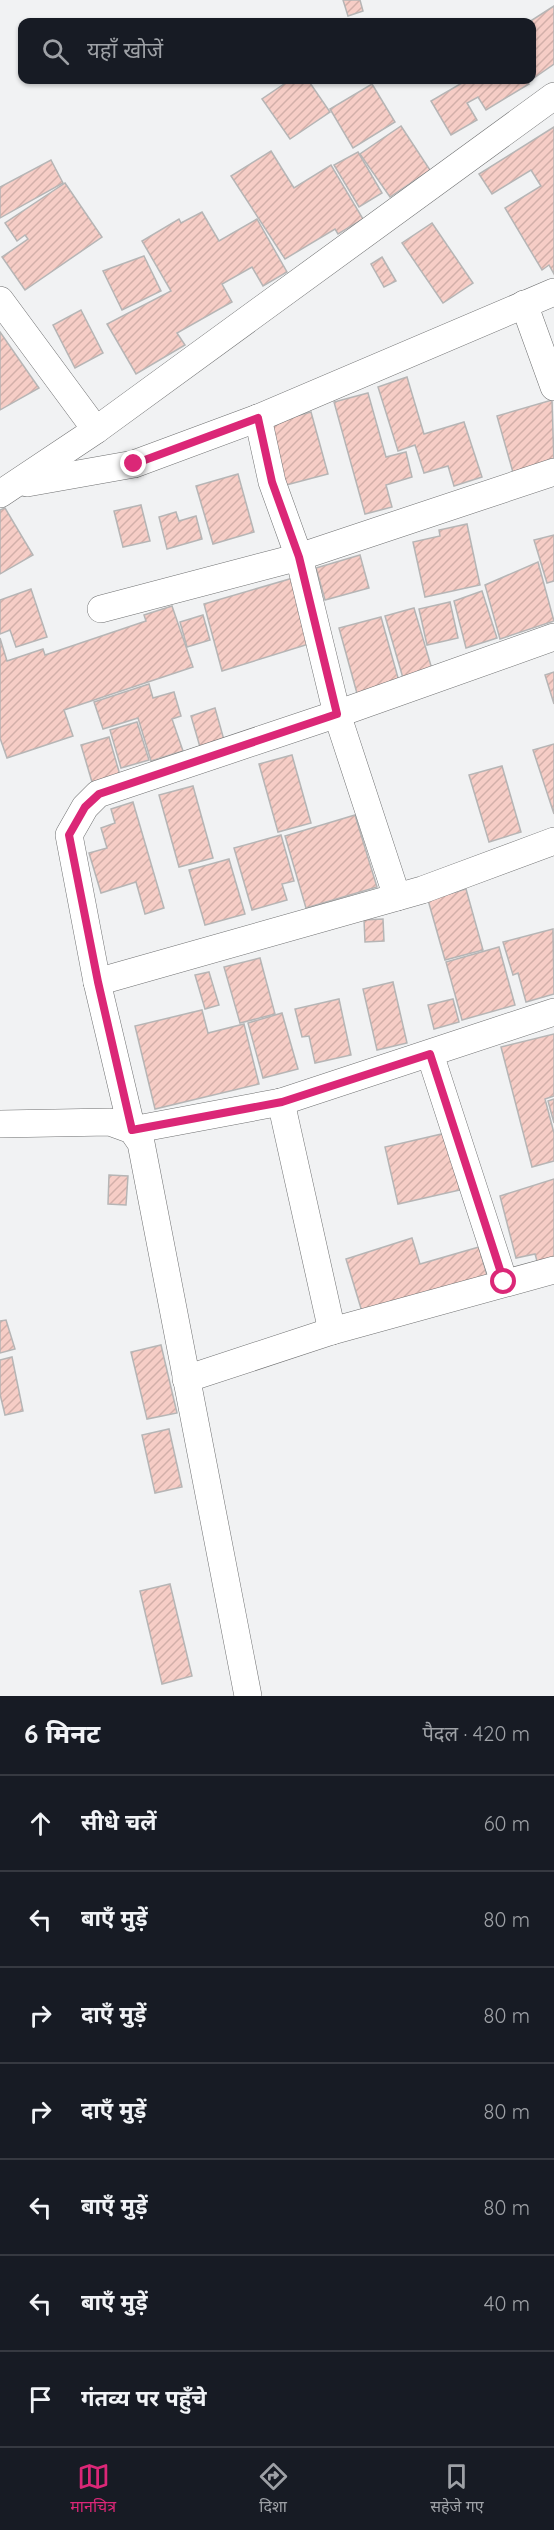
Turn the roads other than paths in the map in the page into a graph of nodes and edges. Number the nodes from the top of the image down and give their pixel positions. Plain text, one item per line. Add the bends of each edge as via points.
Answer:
1 (554, 96) edge
2 (554, 292) edge
3 (0, 300) edge
4 (524, 304) junction
5 (554, 387) edge
6 (258, 418) junction
7 (96, 430) junction
8 (554, 472) edge
9 (9, 490) edge
10 (299, 557) junction
11 (101, 609) dead end
12 (554, 637) edge
13 (337, 714) junction
14 (554, 841) edge
15 (397, 897) junction
16 (98, 982) junction
17 (554, 1012) edge
18 (430, 1054) junction
19 (282, 1102) junction
20 (0, 1124) edge
21 (132, 1130) junction
22 (554, 1270) edge
23 (504, 1282) junction
24 (332, 1331) junction
25 (186, 1379) junction
26 (248, 1696) edge

1 - 7 street
2 - 4 street
3 - 7 street
4 - 5 street
4 - 6 street
6 - 9 street via 134,464
6 - 10 street via 272,482
7 - 9 street
8 - 10 street
10 - 11 street
10 - 13 street
12 - 13 street
13 - 15 street
13 - 16 street via 99,794 85,807 69,835
14 - 15 street
15 - 16 street
16 - 21 street
17 - 18 street
18 - 19 street
18 - 23 street
19 - 21 street
19 - 24 street
20 - 21 street via 110,1122
21 - 25 street via 141,1143
22 - 23 street
23 - 24 street
24 - 25 street
25 - 26 street

